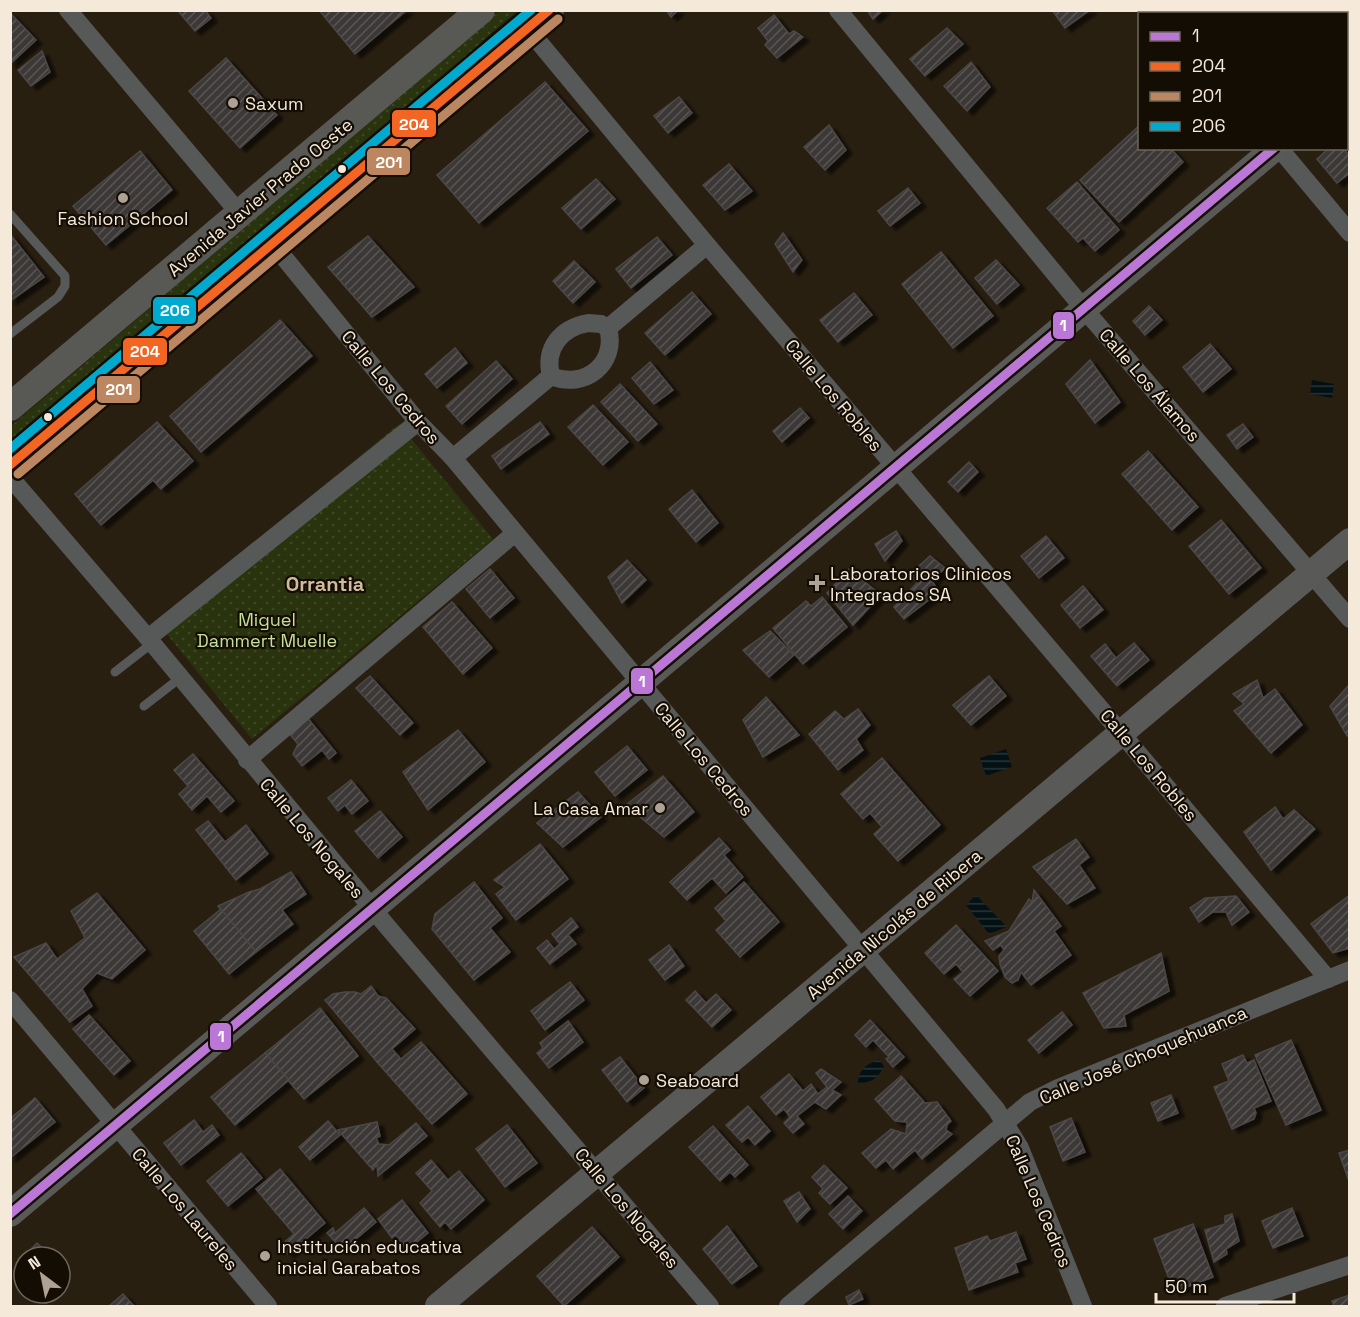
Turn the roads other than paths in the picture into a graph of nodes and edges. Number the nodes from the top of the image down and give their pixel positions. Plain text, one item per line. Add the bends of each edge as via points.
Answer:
1 (68, 10) edge
2 (481, 10) edge
3 (550, 10) edge
4 (838, 10) edge
5 (528, 29) junction
6 (1275, 150) edge
7 (1279, 150) edge
8 (10, 214) edge
9 (240, 214) junction
10 (1350, 233) edge
11 (273, 244) junction
12 (707, 245) junction
13 (1084, 309) junction
14 (608, 328) junction
15 (10, 334) edge
16 (551, 376) junction
17 (10, 407) edge
18 (418, 422) junction
19 (453, 458) junction
20 (10, 465) edge
21 (896, 467) junction
22 (10, 477) edge
23 (515, 533) junction
24 (1350, 541) edge
25 (1311, 574) junction
26 (1350, 619) edge
27 (149, 641) junction
28 (115, 672) dead end
29 (180, 678) junction
30 (640, 683) junction
31 (144, 706) dead end
32 (1122, 734) junction
33 (247, 760) junction
34 (372, 909) junction
35 (864, 950) junction
36 (1350, 970) edge
37 (1328, 979) junction
38 (10, 1000) edge
39 (1005, 1123) junction
40 (115, 1125) junction
41 (597, 1172) junction
42 (10, 1214) edge
43 (1350, 1265) edge
44 (267, 1306) edge
45 (438, 1306) edge
46 (710, 1306) edge
47 (788, 1306) edge
48 (1083, 1306) edge
49 (1225, 1306) edge

1 - 9 street
2 - 9 main road, Avenida Javier Prado Oeste
3 - 5 main road
4 - 13 street, Calle Los Álamos
5 - 11 main road
5 - 12 street, Calle Los Robles
6 - 13 street
7 - 10 street
8 - 15 lane via 65,276 65,286 58,297
9 - 17 main road, Avenida Javier Prado Oeste
11 - 18 street, Calle Los Cedros
11 - 20 main road
12 - 14 street
12 - 21 street, Calle Los Robles
13 - 21 street
13 - 25 street, Calle Los Álamos
14 - 16 street via 588,323 564,332 550,353
14 - 16 street via 610,349 597,371 573,381
16 - 19 street
18 - 19 street, Calle Los Cedros
18 - 27 street
19 - 23 street, Calle Los Cedros
21 - 30 street
21 - 32 street, Calle Los Robles
22 - 27 street, Calle Los Nogales
23 - 30 street, Calle Los Cedros
23 - 33 street
24 - 25 street, Avenida Nicolás de Ribera
25 - 26 street, Calle Los Álamos
25 - 32 street, Avenida Nicolás de Ribera
27 - 28 lane
27 - 29 street, Calle Los Nogales
29 - 31 lane
29 - 33 street, Calle Los Nogales
30 - 34 street
30 - 35 street, Calle Los Cedros
32 - 35 street, Avenida Nicolás de Ribera
32 - 37 street, Calle Los Robles
33 - 34 street, Calle Los Nogales
34 - 40 street
34 - 41 street, Calle Los Nogales
35 - 39 street, Calle Los Cedros
35 - 41 street, Avenida Nicolás de Ribera
36 - 37 street, Calle José Choquehuanca
37 - 39 street, Calle José Choquehuanca via 1058,1088 1030,1102
38 - 40 street, Calle Los Laureles
39 - 47 street, Calle José Choquehuanca
39 - 48 street, Calle Los Cedros via 1020,1148
40 - 42 street
40 - 44 street, Calle Los Laureles
41 - 45 street, Avenida Nicolás de Ribera
41 - 46 street, Calle Los Nogales
43 - 49 street

